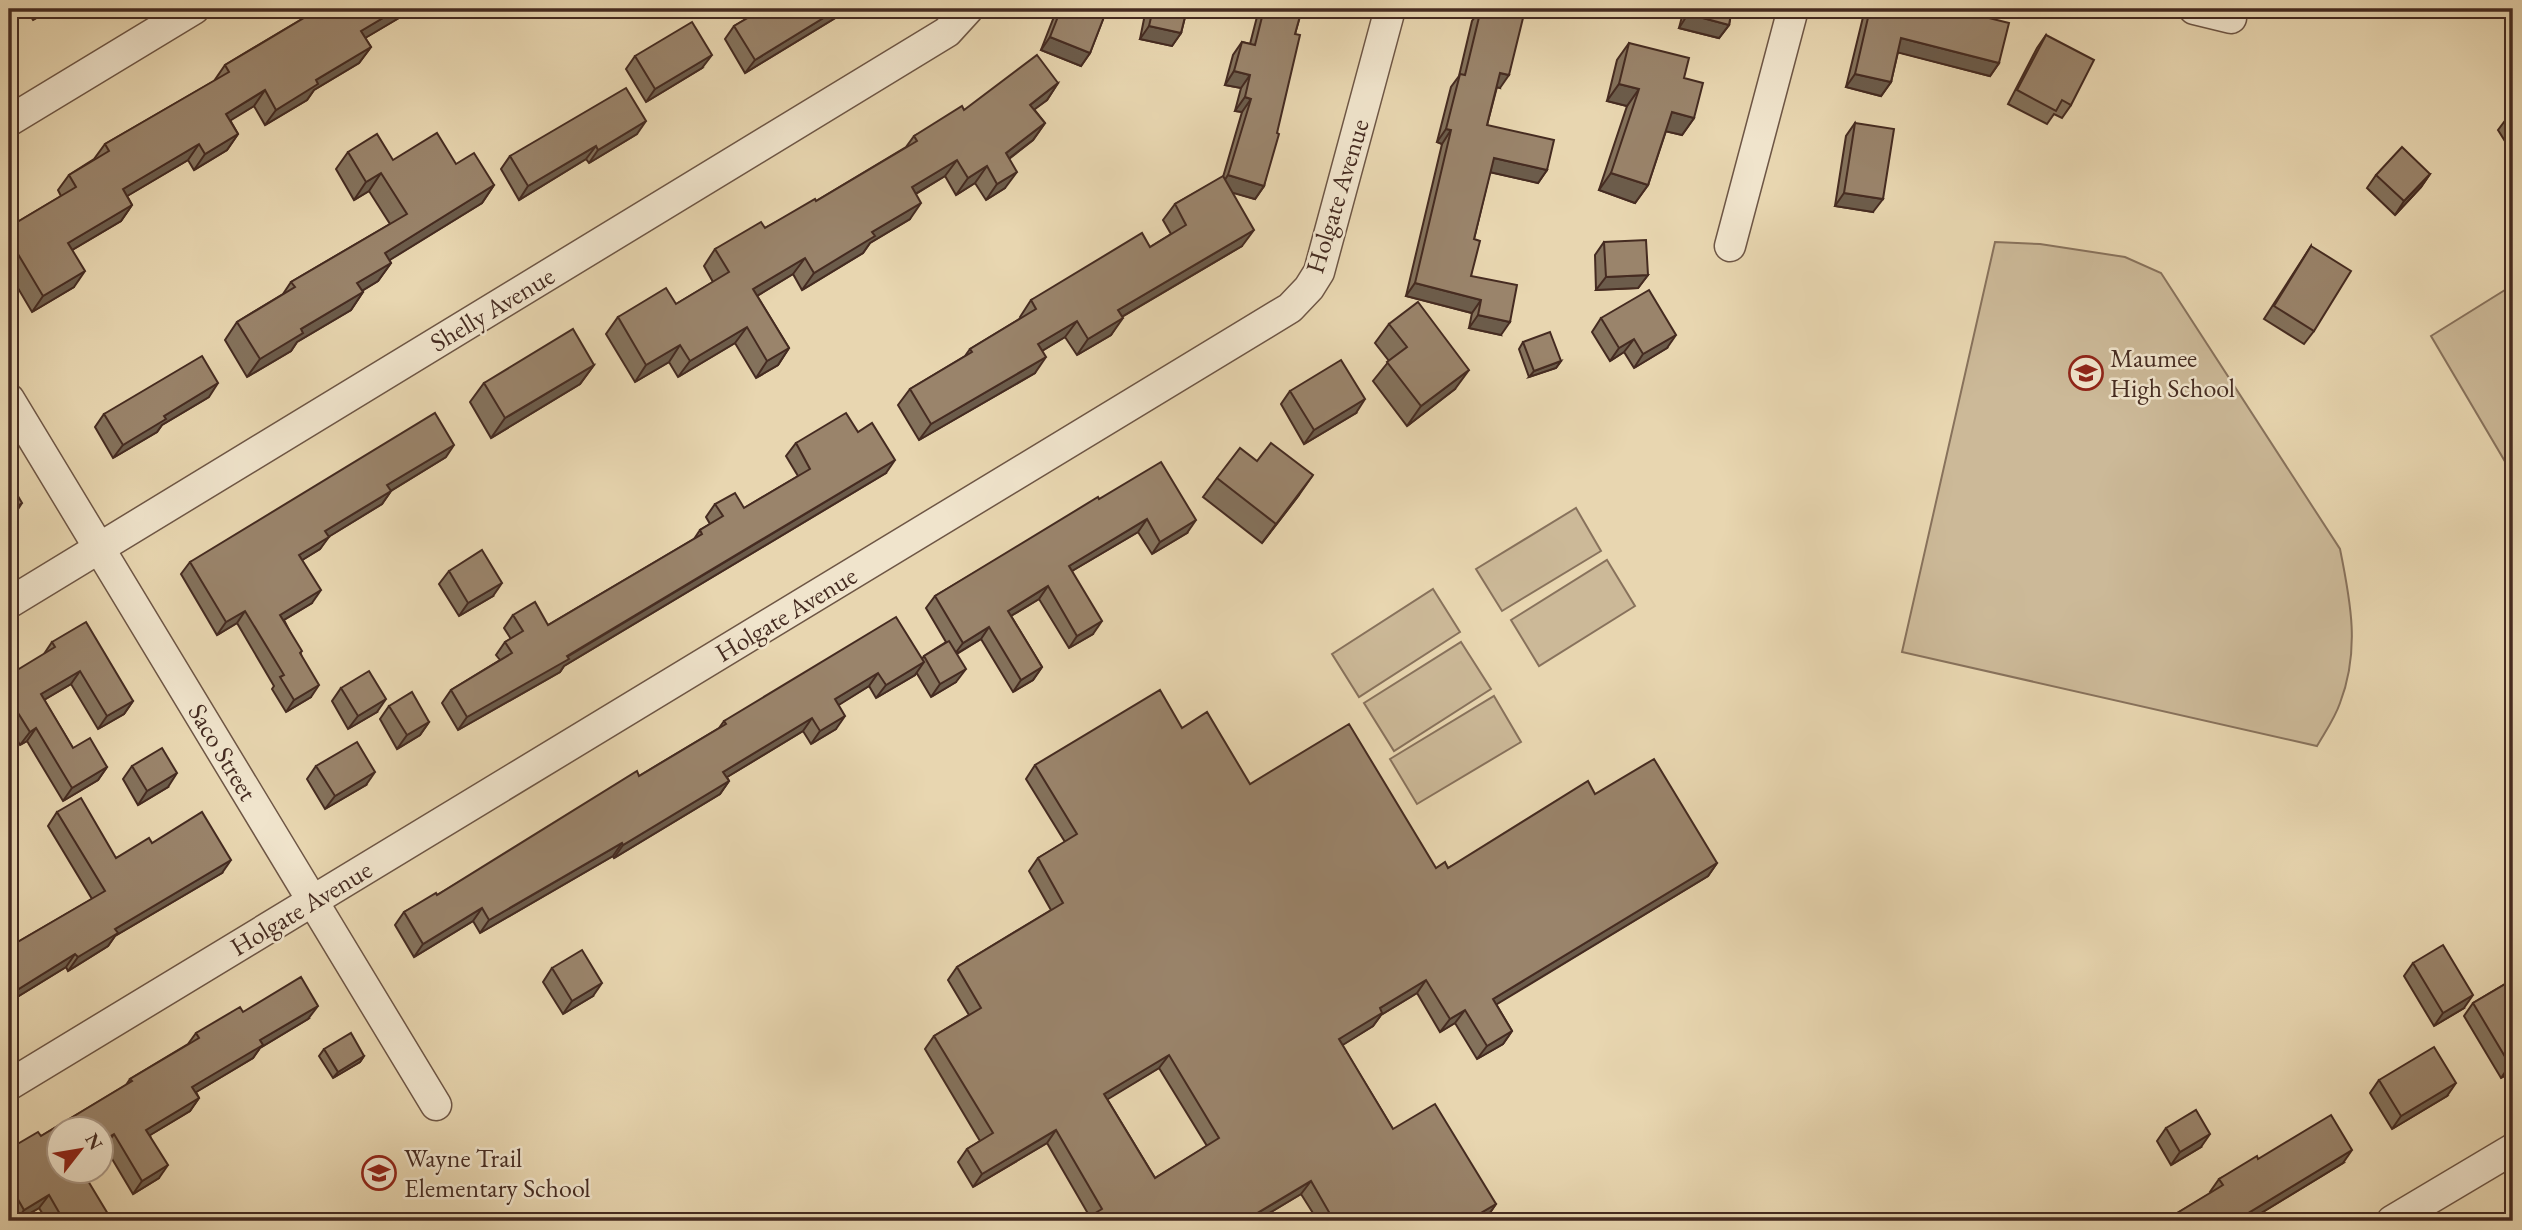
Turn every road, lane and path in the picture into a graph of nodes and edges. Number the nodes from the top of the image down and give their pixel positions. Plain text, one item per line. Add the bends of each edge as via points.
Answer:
1 (194, 9) edge
2 (968, 9) edge
3 (1390, 9) edge
4 (1793, 9) edge
5 (2194, 9) edge
6 (2231, 18) dead end
7 (9, 121) edge
8 (1730, 246) dead end
9 (9, 399) edge
10 (100, 548) junction
11 (9, 603) edge
12 (312, 901) junction
13 (9, 1085) edge
14 (436, 1105) dead end
15 (2513, 1149) edge
16 (2392, 1221) edge

1 - 7 street
2 - 10 street, Shelly Avenue via 947,32
3 - 12 street, Holgate Avenue via 1319,272 1290,308
4 - 8 street
5 - 6 street
9 - 10 street, Saco Street
10 - 11 street, Shelly Avenue
10 - 12 street, Saco Street
12 - 13 street, Holgate Avenue
12 - 14 street, Saco Street
15 - 16 street

